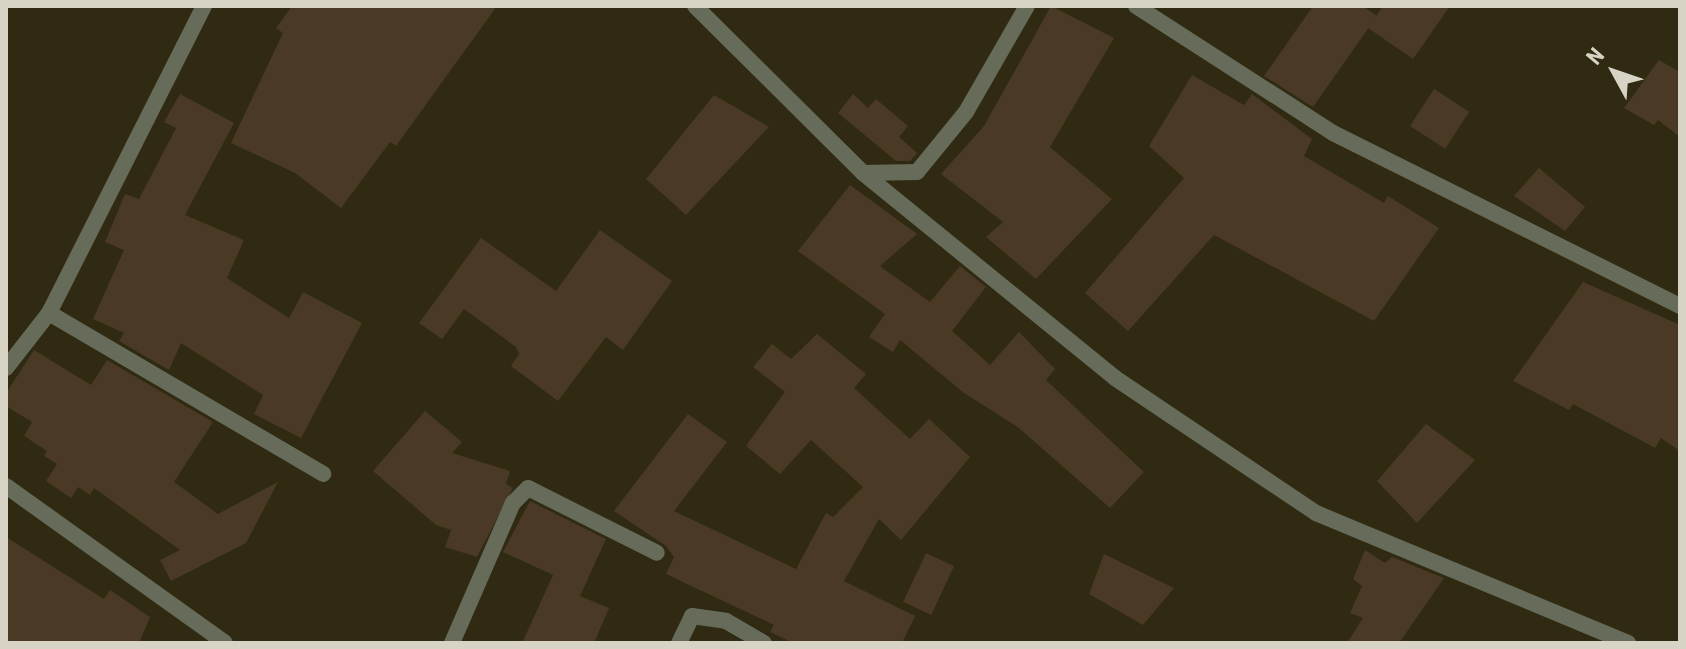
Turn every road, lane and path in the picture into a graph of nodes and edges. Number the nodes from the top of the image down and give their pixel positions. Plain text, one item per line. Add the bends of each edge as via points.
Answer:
1 (204, 6) edge
2 (695, 6) edge
3 (1027, 6) edge
4 (1136, 6) edge
5 (863, 173) junction
6 (1680, 306) edge
7 (49, 313) junction
8 (6, 368) edge
9 (323, 474) dead end
10 (6, 486) edge
11 (657, 553) dead end
12 (1594, 637) edge
13 (225, 643) edge
14 (452, 643) edge
15 (679, 643) edge
16 (764, 643) edge
17 (1628, 643) edge

1 - 7 street
2 - 5 street
3 - 5 street via 966,112 917,172
4 - 6 street via 1333,133
5 - 12 street via 1115,378 1316,513
7 - 8 street
7 - 9 street
10 - 13 street
11 - 14 street via 528,488 507,515
12 - 17 street
15 - 16 street via 692,616 726,621

